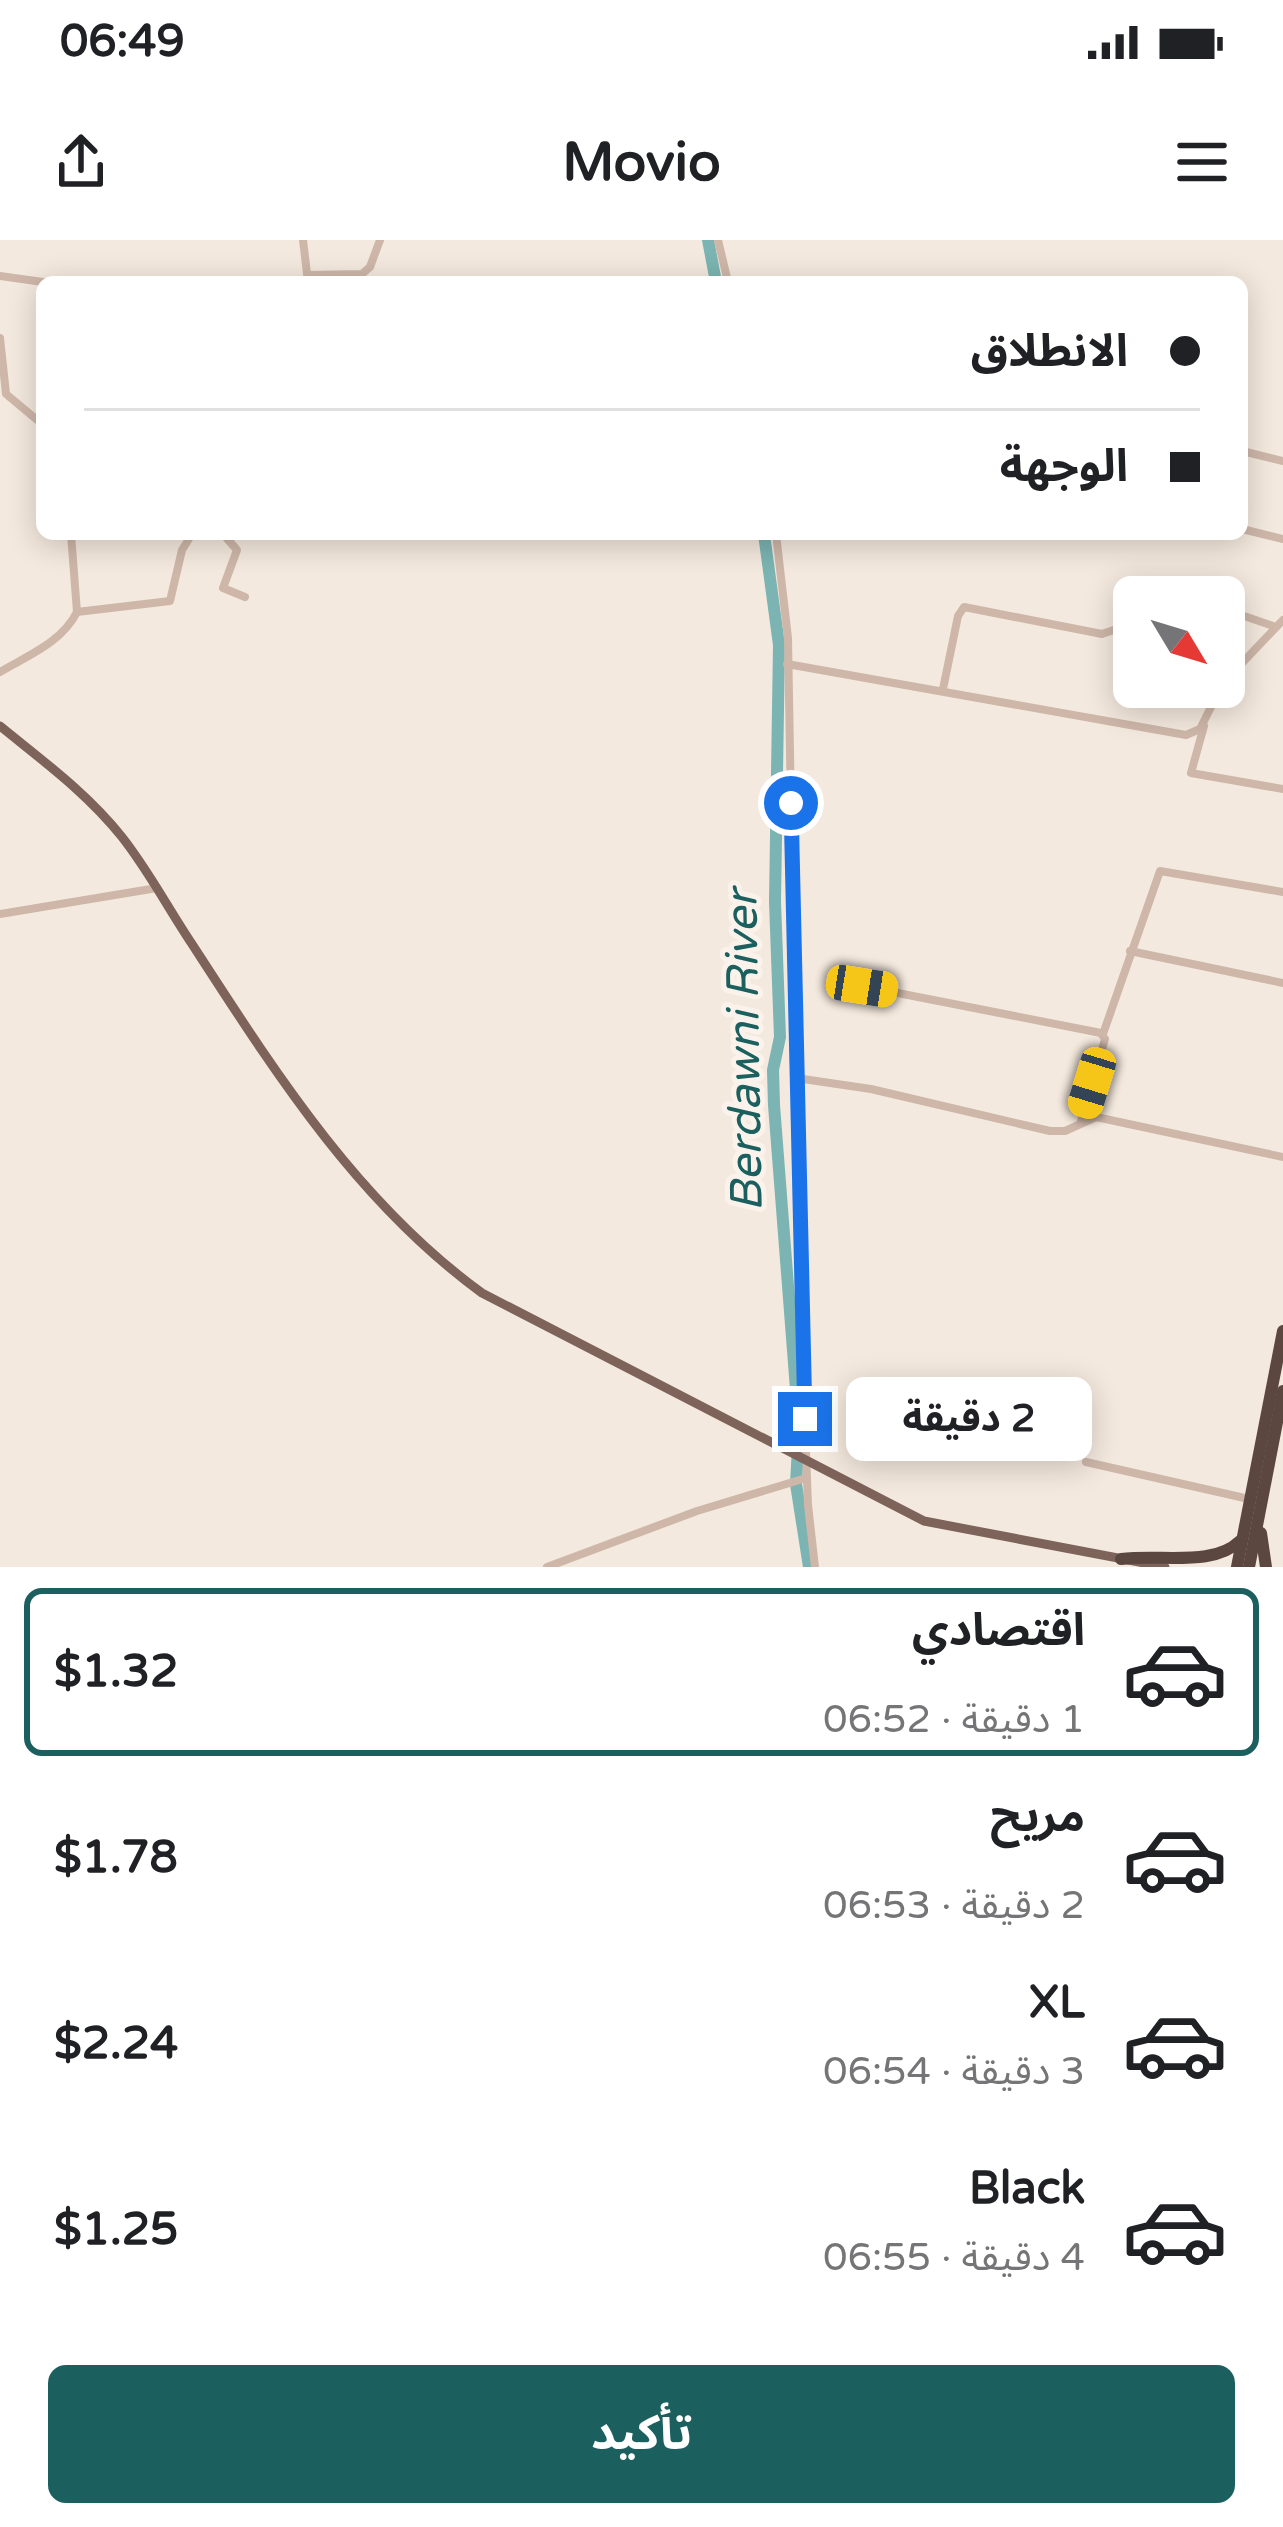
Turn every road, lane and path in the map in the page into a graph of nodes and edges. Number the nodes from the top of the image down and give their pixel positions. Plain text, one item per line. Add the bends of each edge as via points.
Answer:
1 (302, 240) edge
2 (370, 240) edge
3 (380, 240) edge
4 (718, 240) edge
5 (376, 253) junction
6 (308, 276) edge
7 (340, 276) edge
8 (727, 276) edge
9 (0, 277) edge
10 (36, 281) edge
11 (0, 338) edge
12 (36, 419) edge
13 (1248, 452) edge
14 (1283, 461) edge
15 (1248, 530) edge
16 (1283, 539) edge
17 (71, 540) edge
18 (188, 540) edge
19 (228, 540) edge
20 (777, 540) edge
21 (245, 597) dead end
22 (77, 612) junction
23 (1245, 615) edge
24 (1279, 624) edge
25 (1113, 633) edge
26 (1245, 660) edge
27 (787, 664) junction
28 (0, 672) edge
29 (943, 689) junction
30 (1212, 708) edge
31 (1206, 721) junction
32 (0, 726) edge
33 (1283, 789) edge
34 (158, 887) junction
35 (1283, 892) edge
36 (0, 914) edge
37 (1130, 951) junction
38 (1283, 983) edge
39 (862, 986) dead end
40 (1103, 1034) junction
41 (796, 1078) junction
42 (1080, 1122) junction
43 (1283, 1157) edge
44 (1283, 1331) edge
45 (1280, 1387) edge
46 (806, 1462) junction
47 (1086, 1462) dead end
48 (803, 1478) junction
49 (1250, 1500) junction
50 (1260, 1516) junction
51 (1243, 1535) junction
52 (1120, 1559) junction
53 (1138, 1565) edge
54 (547, 1567) edge
55 (815, 1567) edge
56 (1165, 1567) edge
57 (1237, 1567) edge
58 (1249, 1567) edge
59 (1266, 1567) edge

1 - 6 street
2 - 5 street
3 - 5 street
4 - 8 street
5 - 7 street via 362,274
9 - 10 street
11 - 12 street via 6,394
13 - 14 street
15 - 16 street
17 - 22 street
18 - 22 street via 170,601
19 - 21 street via 237,550 223,588
20 - 27 street
22 - 28 street via 69,629
23 - 24 street
24 - 26 street
25 - 29 street via 964,607
27 - 29 street
27 - 41 street
29 - 31 street via 1186,735
30 - 31 street
31 - 33 street via 1191,773
32 - 34 main road via 92,803
34 - 36 street
34 - 46 main road via 325,1138 418,1243 506,1307
35 - 37 street via 1162,870
37 - 38 street
37 - 40 street
39 - 40 street
40 - 42 street
41 - 42 street via 1050,1131
41 - 46 street
42 - 43 street via 1096,1117
44 - 45 highway
45 - 49 highway
45 - 50 highway
46 - 48 street
46 - 52 main road via 947,1528
47 - 49 street
48 - 54 street
48 - 55 street
49 - 51 highway
50 - 58 highway
50 - 59 highway
51 - 52 highway via 1215,1565
51 - 57 highway
52 - 53 highway
53 - 56 main road

